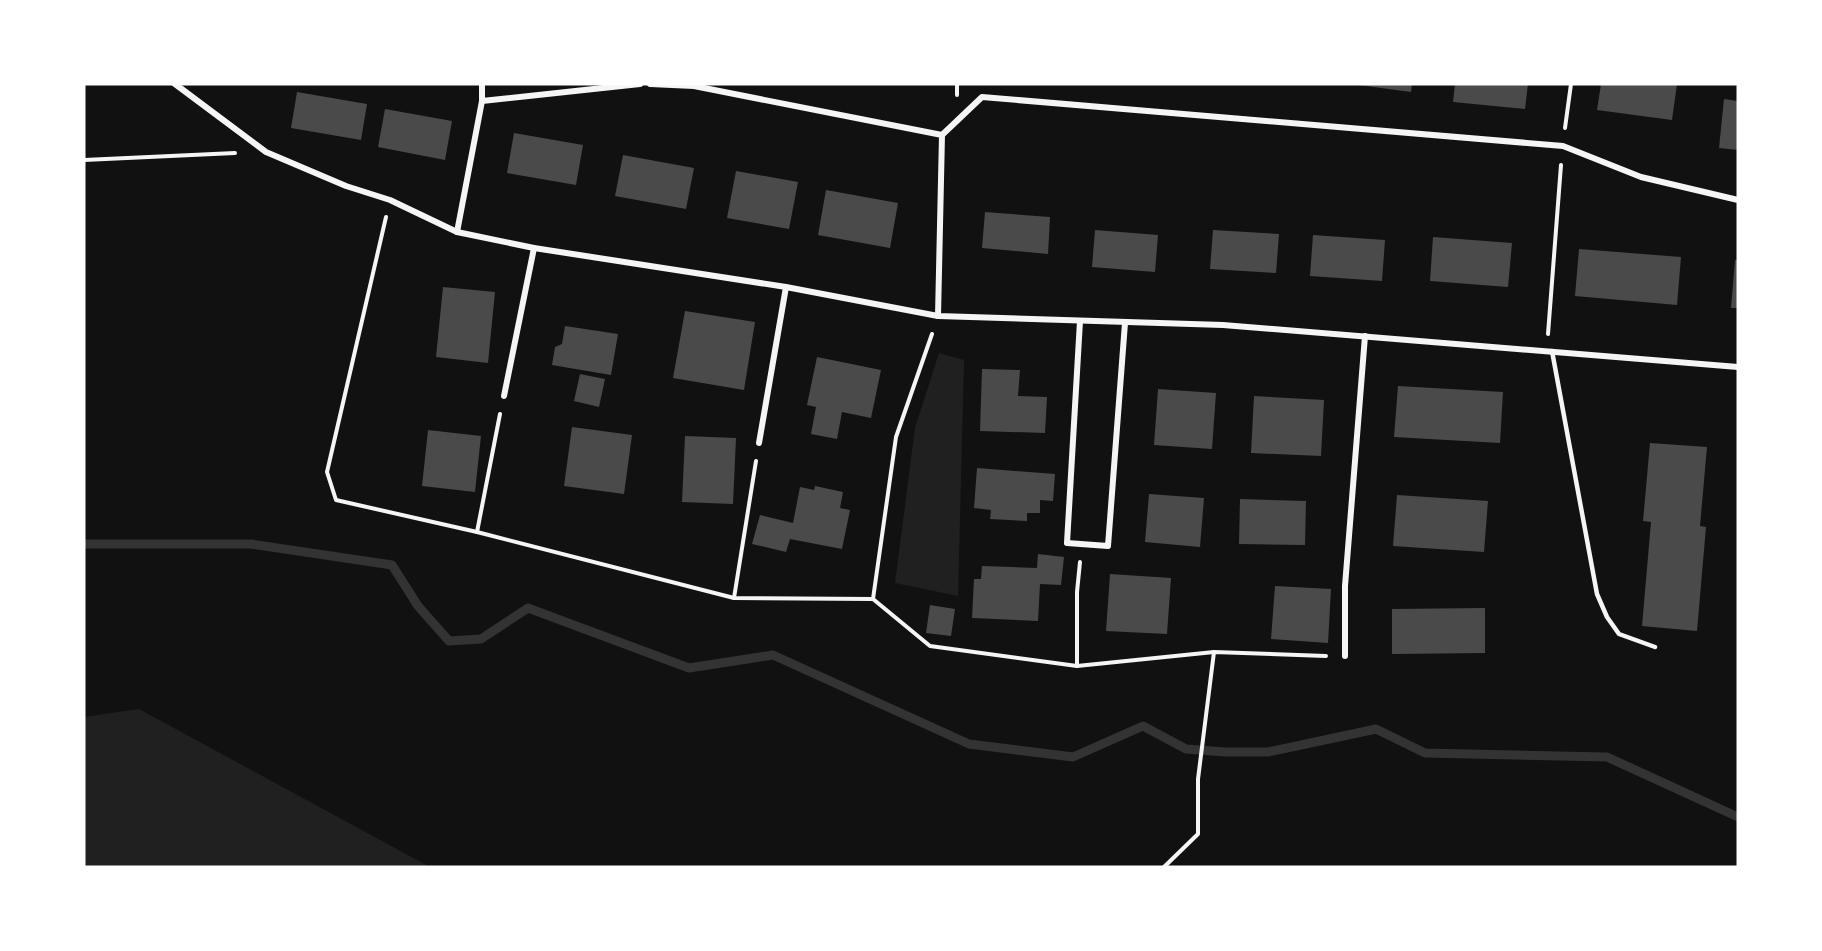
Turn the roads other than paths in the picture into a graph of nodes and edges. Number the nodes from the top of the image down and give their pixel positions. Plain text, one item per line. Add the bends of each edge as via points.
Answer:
1 (175, 84) edge
2 (482, 84) edge
3 (640, 84) edge
4 (650, 84) edge
5 (482, 101) junction
6 (942, 135) junction
7 (1738, 200) edge
8 (457, 232) junction
9 (534, 248) junction
10 (786, 287) junction
11 (938, 316) junction
12 (1080, 321) junction
13 (1125, 322) junction
14 (1365, 336) junction
15 (1549, 351) junction
16 (1738, 367) edge
17 (504, 396) road end
18 (759, 443) road end
19 (1655, 647) dead end
20 (1345, 656) road end

1 - 8 street via 266,152 390,200
2 - 5 street
3 - 5 street
4 - 6 street via 694,86
5 - 8 street
6 - 7 street via 982,97 1563,146 1641,177
6 - 11 street
8 - 9 street
9 - 10 street
9 - 17 street
10 - 11 street
10 - 18 street
11 - 12 street
12 - 13 street
12 - 13 street via 1066,543 1108,546
13 - 14 street
14 - 15 street
14 - 20 street via 1345,586
15 - 16 street
15 - 19 lane via 1597,594 1619,634

